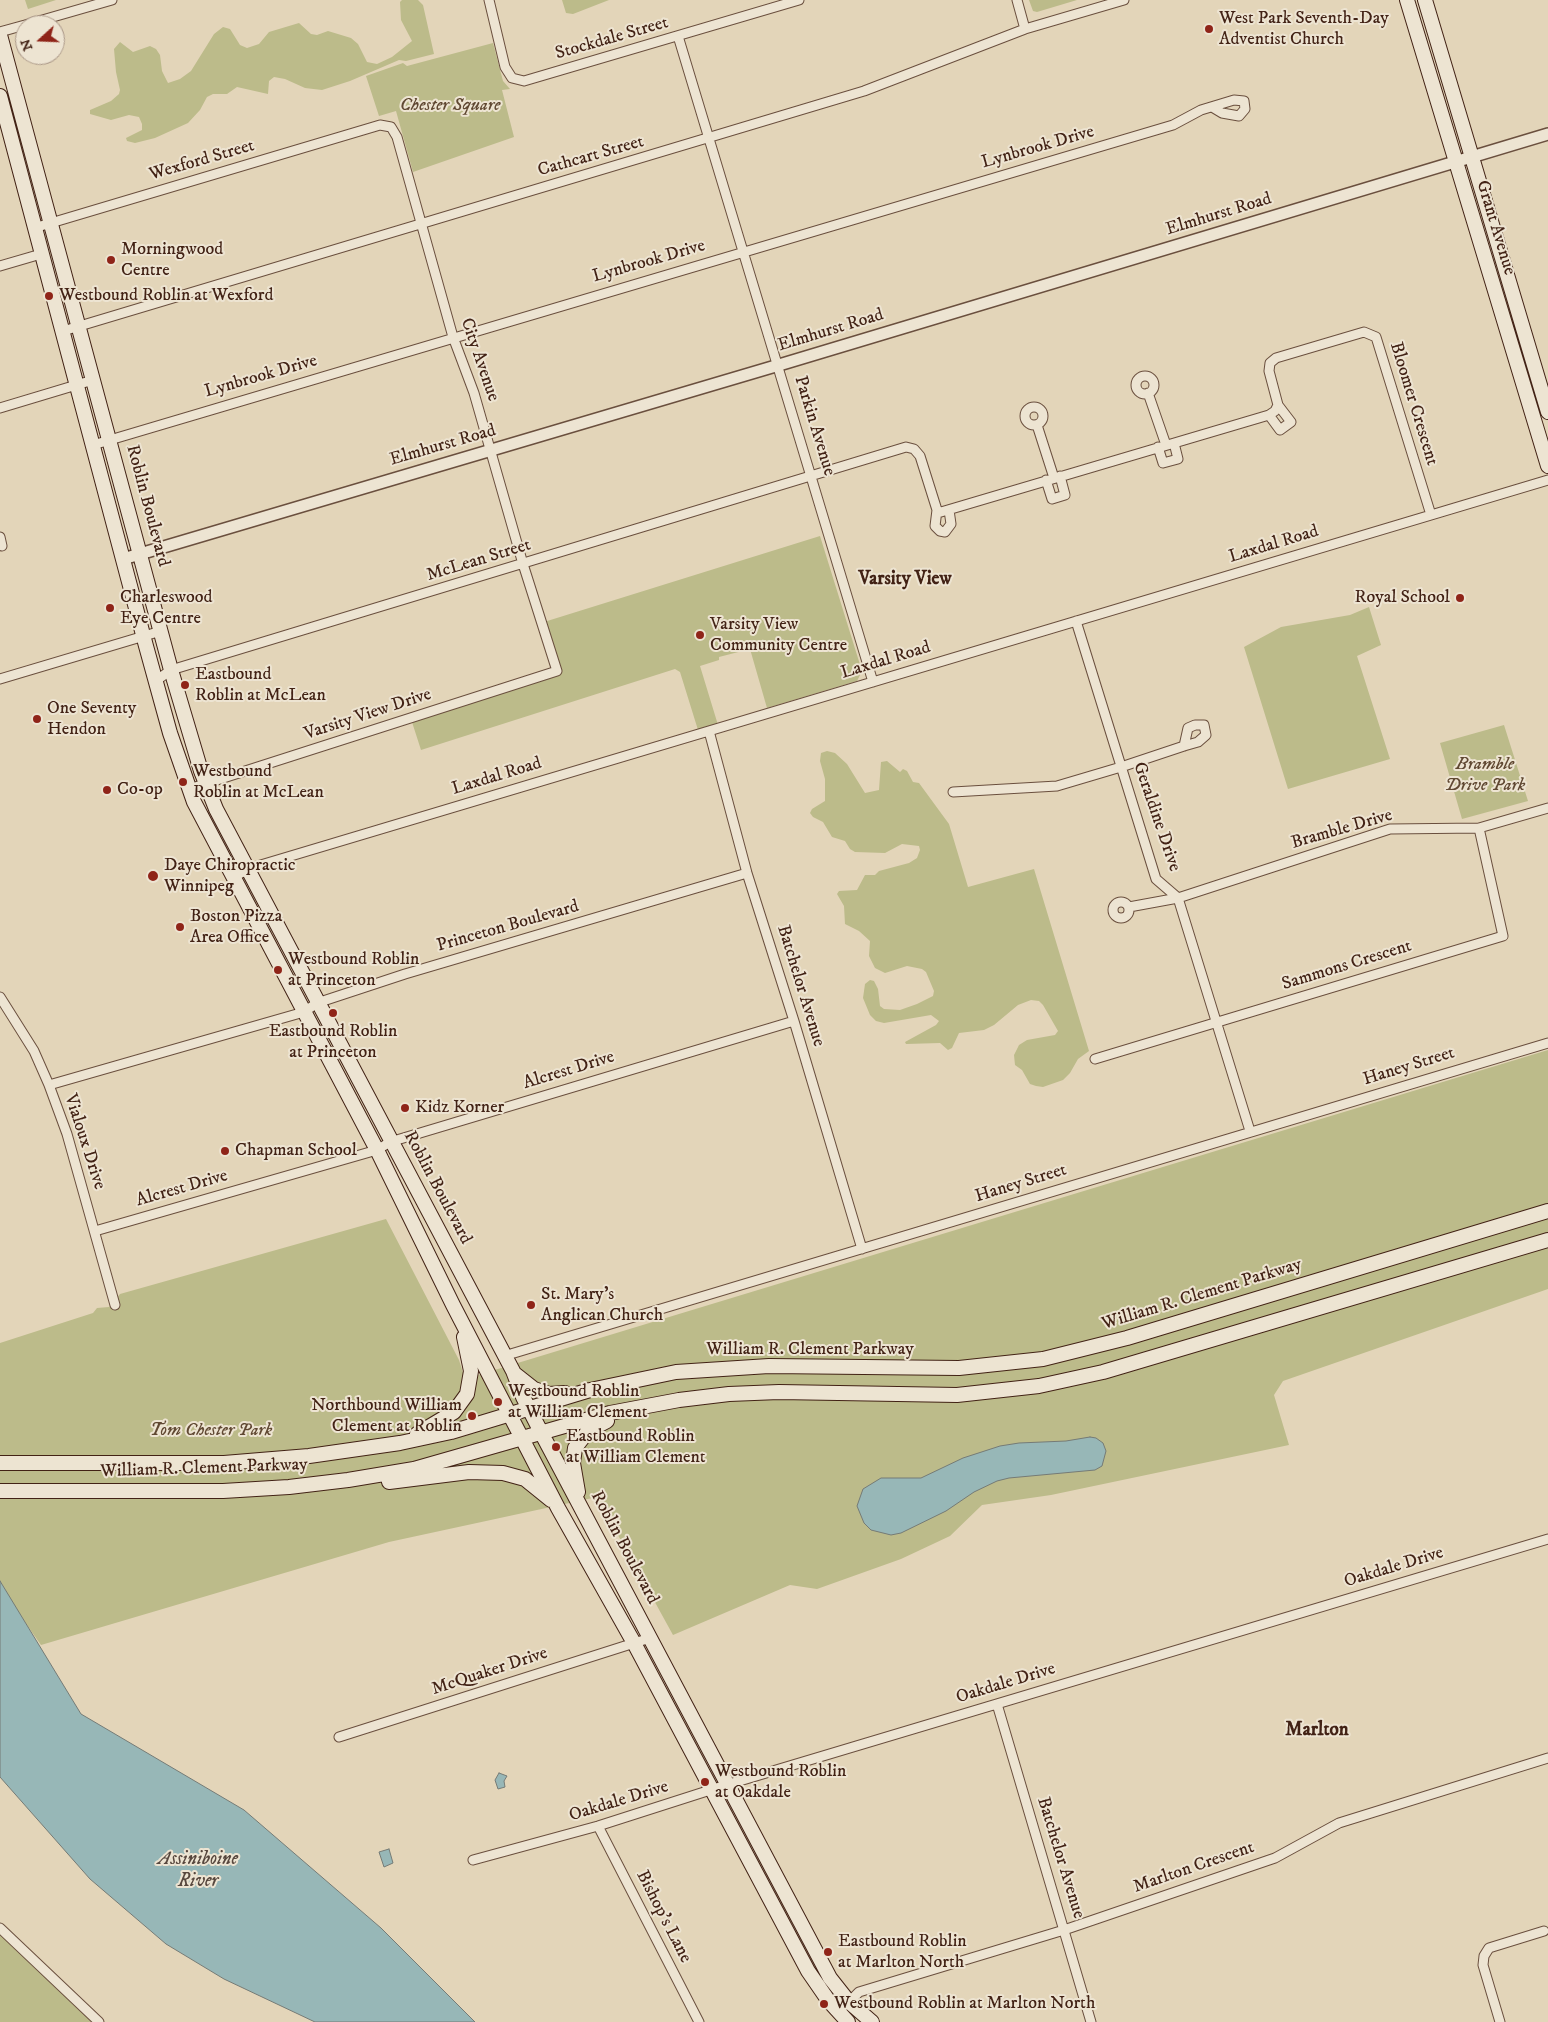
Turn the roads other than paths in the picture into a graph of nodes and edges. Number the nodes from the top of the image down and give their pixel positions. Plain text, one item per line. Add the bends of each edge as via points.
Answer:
1 (112, 0) edge
2 (489, 0) edge
3 (799, 0) edge
4 (1017, 0) edge
5 (1124, 0) edge
6 (1408, 0) edge
7 (1425, 0) edge
8 (60, 15) edge
9 (15, 28) edge
10 (1025, 29) junction
11 (0, 33) edge
12 (678, 36) junction
13 (0, 96) edge
14 (1212, 107) dead end
15 (380, 126) joint
16 (1548, 134) edge
17 (710, 139) junction
18 (1471, 157) junction
19 (1456, 162) junction
20 (422, 222) junction
21 (49, 224) junction
22 (34, 228) junction
23 (743, 252) junction
24 (41, 254) junction
25 (0, 266) edge
26 (77, 326) junction
27 (1523, 330) junction
28 (63, 331) junction
29 (1508, 333) junction
30 (453, 337) junction
31 (778, 365) junction
32 (93, 380) junction
33 (77, 385) junction
34 (1148, 393) dead end
35 (1278, 405) junction
36 (0, 408) edge
37 (1548, 412) edge
38 (1268, 415) junction
39 (1037, 425) dead end
40 (110, 440) junction
41 (93, 445) junction
42 (1166, 445) junction
43 (491, 450) junction
44 (1548, 466) edge
45 (812, 476) junction
46 (1053, 478) junction
47 (1548, 480) edge
48 (937, 510) junction
49 (949, 510) junction
50 (1431, 515) junction
51 (140, 553) junction
52 (123, 558) junction
53 (523, 564) junction
54 (1076, 621) junction
55 (161, 631) junction
56 (143, 636) junction
57 (171, 670) junction
58 (557, 671) joint
59 (0, 679) edge
60 (157, 680) junction
61 (873, 682) junction
62 (709, 731) junction
63 (1184, 746) dead end
64 (1121, 767) junction
65 (206, 784) junction
66 (189, 790) junction
67 (953, 792) dead end
68 (1548, 808) edge
69 (1479, 828) junction
70 (248, 870) junction
71 (747, 873) junction
72 (234, 877) junction
73 (1178, 898) junction
74 (1129, 907) dead end
75 (0, 997) edge
76 (317, 1002) junction
77 (304, 1012) junction
78 (794, 1021) junction
79 (1216, 1023) junction
80 (1548, 1043) edge
81 (1095, 1059) dead end
82 (49, 1085) junction
83 (1250, 1131) junction
84 (390, 1142) junction
85 (377, 1150) junction
86 (1548, 1211) edge
87 (95, 1231) junction
88 (1548, 1240) edge
89 (862, 1249) junction
90 (116, 1305) dead end
91 (454, 1305) junction
92 (504, 1356) junction
93 (513, 1371) junction
94 (590, 1390) junction
95 (529, 1409) junction
96 (629, 1409) junction
97 (511, 1414) junction
98 (542, 1434) junction
99 (523, 1440) junction
100 (400, 1443) junction
101 (7, 1463) edge
102 (356, 1479) junction
103 (0, 1491) edge
104 (580, 1503) junction
105 (558, 1508) junction
106 (1548, 1539) edge
107 (650, 1638) junction
108 (634, 1643) junction
109 (996, 1704) junction
110 (339, 1738) dead end
111 (1548, 1758) edge
112 (726, 1785) junction
113 (713, 1790) junction
114 (598, 1826) junction
115 (474, 1860) dead end
116 (0, 1928) edge
117 (1064, 1930) junction
118 (1544, 1931) dead end
119 (848, 2002) junction
120 (99, 2022) edge
121 (699, 2022) edge
122 (848, 2022) edge
123 (872, 2022) edge
124 (1091, 2022) edge
125 (1500, 2022) edge

1 - 8 street
2 - 12 street, Stockdale Street via 505,67 512,78 524,81
3 - 12 street, Stockdale Street
4 - 10 street
5 - 10 street, Cathcart Street
6 - 19 main road, Grant Avenue
7 - 18 main road, Grant Avenue
9 - 11 street
10 - 17 street, Cathcart Street via 864,92
11 - 21 main road, Roblin Boulevard
12 - 17 street, Parkin Avenue
13 - 22 main road, Roblin Boulevard
14 - 23 street, Lynbrook Drive via 1173,125
15 - 20 street, City Avenue via 391,127 397,136
15 - 21 street, Wexford Street
16 - 18 street, Elmhurst Road
17 - 20 street, Cathcart Street
17 - 23 street, Parkin Avenue
18 - 19 street, Elmhurst Road
18 - 27 main road, Grant Avenue
19 - 29 main road, Grant Avenue
19 - 31 street, Elmhurst Road
20 - 26 street, Cathcart Street
20 - 30 street, City Avenue
21 - 22 street, Wexford Street
21 - 26 main road, Roblin Boulevard
22 - 24 main road, Roblin Boulevard
23 - 30 street, Lynbrook Drive
23 - 31 street, Parkin Avenue
24 - 25 street
24 - 28 main road, Roblin Boulevard
26 - 28 street, Cathcart Street
26 - 32 main road, Roblin Boulevard
27 - 29 main road
27 - 37 main road, Grant Avenue
28 - 33 main road, Roblin Boulevard
29 - 44 main road, Grant Avenue
30 - 40 street, Lynbrook Drive
30 - 43 street, City Avenue
31 - 43 street, Elmhurst Road
31 - 45 street, Parkin Avenue
32 - 33 street
32 - 40 main road, Roblin Boulevard
33 - 36 street
33 - 41 main road, Roblin Boulevard
34 - 42 street
35 - 38 street
35 - 38 street, Bloomer Crescent via 1291,422 1280,430
35 - 50 street, Bloomer Crescent via 1269,371 1270,363 1276,358 1364,332 1376,337
38 - 42 street
39 - 46 street
40 - 41 street, Lynbrook Drive
40 - 51 main road, Roblin Boulevard
41 - 52 main road, Roblin Boulevard
42 - 46 street
43 - 51 street, Elmhurst Road
43 - 53 street, City Avenue
45 - 48 street via 906,448 914,449 920,456
45 - 53 street, McLean Street
45 - 61 street, Parkin Avenue
46 - 49 street
47 - 50 street, Laxdal Road
48 - 49 street
48 - 49 street via 935,526 945,532 951,524
50 - 54 street, Laxdal Road
51 - 52 street, Elmhurst Road
51 - 55 main road, Roblin Boulevard
52 - 56 main road, Roblin Boulevard
53 - 57 street, McLean Street
53 - 58 street, City Avenue
54 - 61 street, Laxdal Road
54 - 64 street, Geraldine Drive
55 - 56 street
55 - 57 main road, Roblin Boulevard
56 - 59 street
56 - 60 main road, Roblin Boulevard
57 - 60 street, McLean Street
57 - 65 main road, Roblin Boulevard
58 - 65 street, Varsity View Drive
60 - 66 main road, Roblin Boulevard
61 - 62 street, Laxdal Road
62 - 70 street, Laxdal Road
62 - 71 street, Batchelor Avenue
63 - 64 street
64 - 67 street via 1057,786
64 - 73 street, Geraldine Drive via 1156,879
65 - 66 street, Varsity View Drive
65 - 70 main road, Roblin Boulevard
66 - 72 main road, Roblin Boulevard
68 - 69 street, Bramble Drive
69 - 73 street, Bramble Drive via 1390,829
69 - 79 street, Sammons Crescent via 1503,936
70 - 72 street, Laxdal Road
70 - 76 main road, Roblin Boulevard
71 - 76 street, Princeton Boulevard
71 - 78 street, Batchelor Avenue
72 - 77 main road, Roblin Boulevard
73 - 74 street, Bramble Drive
73 - 79 street, Geraldine Drive
75 - 82 street, Vialoux Drive via 32,1047
76 - 77 street, Princeton Boulevard
76 - 84 main road, Roblin Boulevard
77 - 82 street, Princeton Boulevard
77 - 85 main road, Roblin Boulevard
78 - 84 street, Alcrest Drive
78 - 89 street, Batchelor Avenue
79 - 81 street, Sammons Crescent
79 - 83 street, Geraldine Drive
80 - 83 street, Haney Street
82 - 87 street, Vialoux Drive
83 - 89 street, Haney Street
84 - 85 street, Alcrest Drive
84 - 92 main road, Roblin Boulevard
85 - 87 street, Alcrest Drive
85 - 91 main road, Roblin Boulevard
86 - 94 main road, William R. Clement Parkway via 1134,1336 1043,1358 959,1368 715,1368 676,1372
87 - 90 street, Vialoux Drive
88 - 96 main road, William R. Clement Parkway via 1059,1383 957,1395 729,1394
89 - 92 street, Haney Street
91 - 97 main road, Roblin Boulevard
91 - 100 main road via 470,1359 467,1394 454,1412
92 - 93 main road, Roblin Boulevard
93 - 94 main road via 534,1389 549,1394
93 - 95 main road, Roblin Boulevard
94 - 95 main road, William R. Clement Parkway
95 - 97 main road, William R. Clement Parkway
95 - 98 main road, Roblin Boulevard
96 - 98 main road, William R. Clement Parkway
96 - 104 main road via 588,1431 578,1442 573,1463
97 - 99 main road, Roblin Boulevard
97 - 100 main road, William R. Clement Parkway
98 - 99 main road, William R. Clement Parkway
98 - 104 main road, Roblin Boulevard
99 - 102 main road, William R. Clement Parkway via 414,1469
99 - 105 main road, Roblin Boulevard
100 - 101 main road, William R. Clement Parkway via 309,1456 224,1463
102 - 103 main road, William R. Clement Parkway via 223,1491
102 - 105 main road via 382,1483 469,1472 503,1473 525,1479
104 - 107 main road, Roblin Boulevard
105 - 108 main road, Roblin Boulevard
106 - 109 street, Oakdale Drive
107 - 108 street, McQuaker Drive
107 - 112 main road, Roblin Boulevard
108 - 110 street, McQuaker Drive
108 - 113 main road, Roblin Boulevard
109 - 112 street, Oakdale Drive
109 - 117 street, Batchelor Avenue
111 - 117 street, Marlton Crescent via 1339,1824 1275,1858
112 - 113 street, Oakdale Drive
112 - 119 main road, Roblin Boulevard via 830,1978
113 - 114 street, Oakdale Drive
113 - 122 main road, Roblin Boulevard via 808,1971
114 - 115 street, Oakdale Drive
114 - 121 street, Bishop's Lane
116 - 120 street
117 - 119 street, Marlton Crescent via 858,1992
117 - 124 street, Batchelor Avenue
118 - 125 street via 1489,1948 1484,1956 1483,1964
119 - 123 main road, Roblin Boulevard

